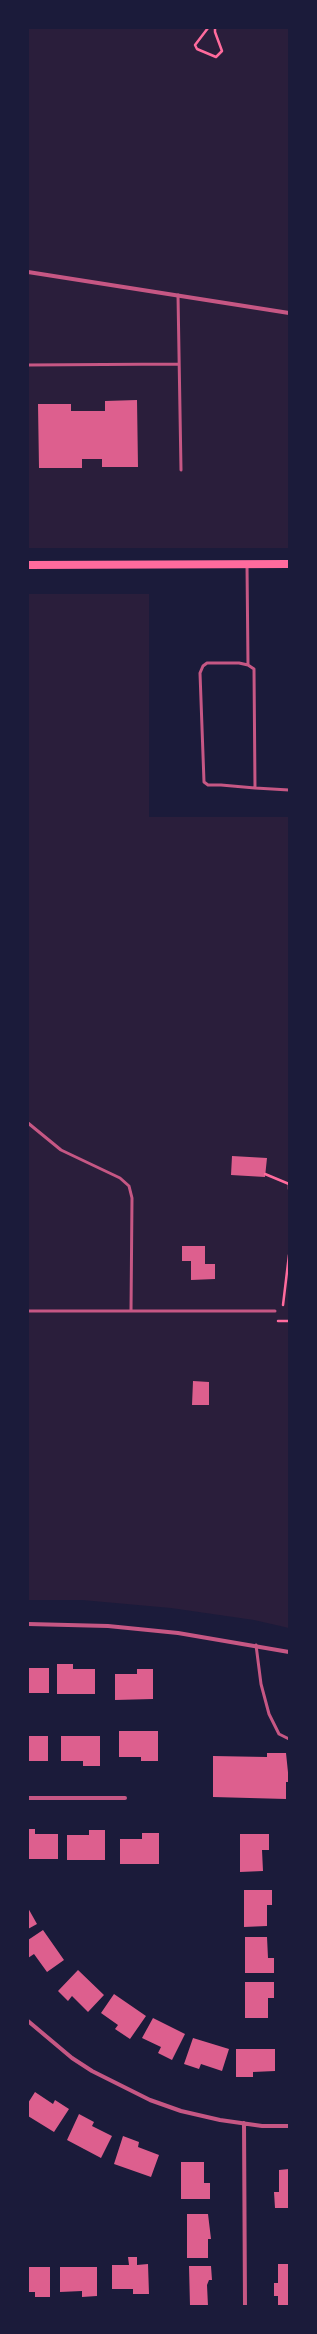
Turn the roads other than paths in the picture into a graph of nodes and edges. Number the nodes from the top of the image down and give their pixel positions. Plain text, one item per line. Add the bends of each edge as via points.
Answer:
1 (28, 272) edge
2 (178, 295) junction
3 (289, 313) edge
4 (179, 364) junction
5 (28, 365) edge
6 (181, 470) dead end
7 (289, 564) edge
8 (28, 565) edge
9 (248, 565) junction
10 (248, 664) junction
11 (255, 788) junction
12 (289, 790) edge
13 (28, 1123) edge
14 (28, 1311) edge
15 (131, 1311) junction
16 (276, 1311) dead end
17 (28, 1624) edge
18 (256, 1645) junction
19 (289, 1652) edge
20 (289, 1739) edge
21 (28, 1798) edge
22 (125, 1798) dead end
23 (28, 2021) edge
24 (244, 2123) junction
25 (289, 2126) edge
26 (245, 2306) edge

1 - 2 street
2 - 3 street
2 - 4 lane
4 - 5 lane
4 - 6 lane
7 - 9 main road
8 - 9 main road
9 - 10 lane
10 - 11 lane via 254,669
10 - 11 lane via 207,663 203,666 200,674 202,778 208,785
11 - 12 lane
13 - 15 lane via 61,1150 120,1178 129,1186 132,1198
14 - 15 lane
15 - 16 lane
17 - 18 street via 123,1627
18 - 19 street
18 - 20 lane via 261,1684 269,1714 279,1734
21 - 22 street
23 - 24 street via 72,2058 127,2089 181,2111
24 - 25 street
24 - 26 street

